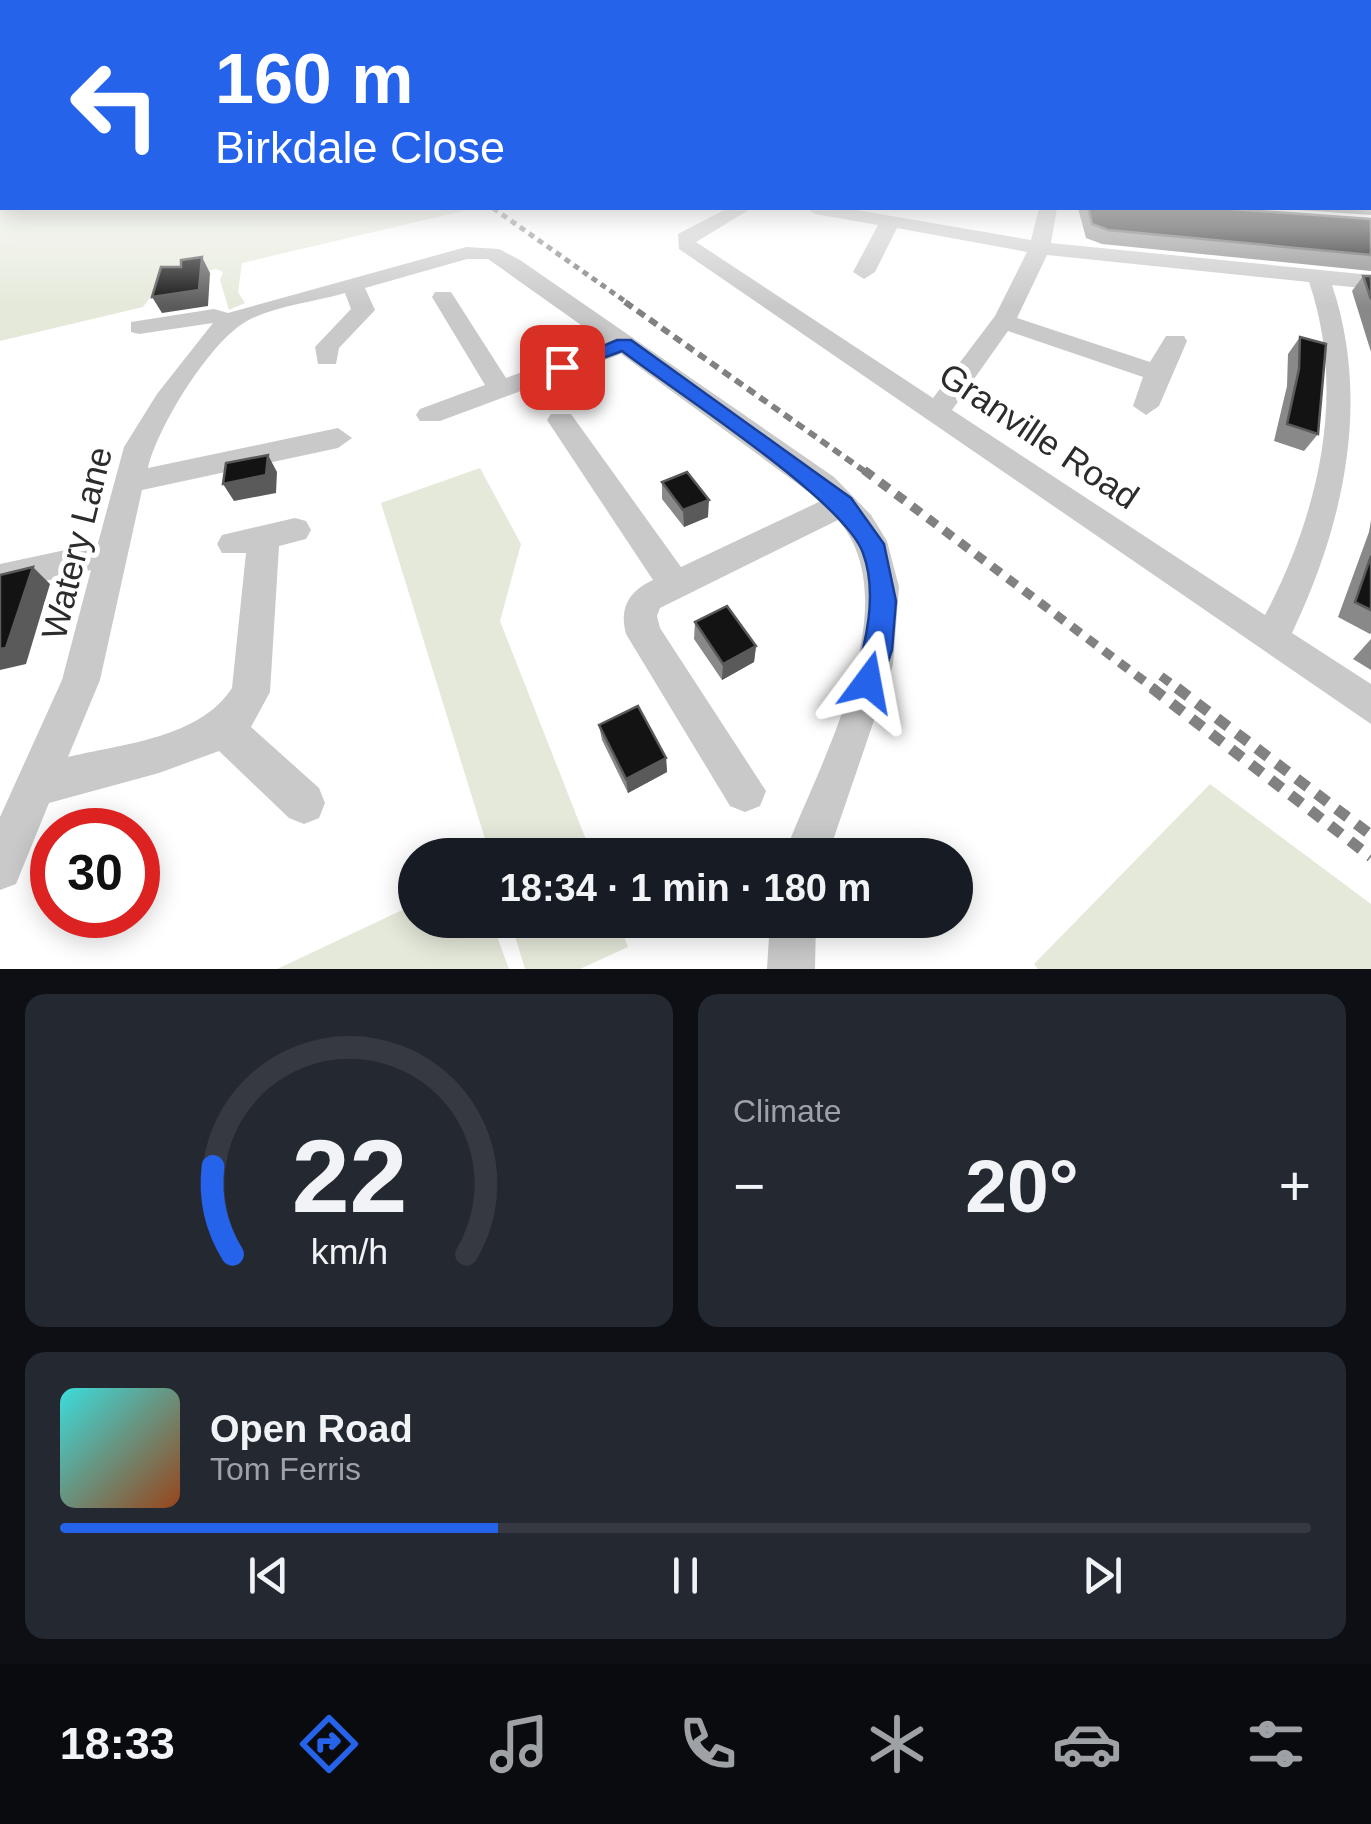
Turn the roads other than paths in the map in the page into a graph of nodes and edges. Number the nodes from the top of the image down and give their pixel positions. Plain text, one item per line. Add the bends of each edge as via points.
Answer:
1 (724, 217) edge
2 (864, 217) edge
3 (1046, 217) edge
4 (890, 222) junction
5 (1041, 248) junction
6 (864, 272) dead end
7 (1319, 279) junction
8 (351, 282) junction
9 (1371, 282) edge
10 (443, 297) dead end
11 (231, 320) junction
12 (1005, 322) junction
13 (139, 328) dead end
14 (1176, 341) dead end
15 (624, 344) junction
16 (327, 359) dead end
17 (1158, 373) junction
18 (501, 390) junction
19 (1146, 406) dead end
20 (937, 411) junction
21 (430, 415) dead end
22 (561, 420) dead end
23 (338, 438) dead end
24 (132, 482) junction
25 (843, 504) junction
26 (264, 537) dead end
27 (114, 552) junction
28 (0, 578) edge
29 (675, 584) junction
30 (1271, 639) junction
31 (1371, 706) edge
32 (223, 728) junction
33 (36, 786) junction
34 (745, 790) dead end
35 (304, 803) dead end
36 (812, 838) edge
37 (0, 868) edge
38 (793, 938) edge
39 (791, 969) edge

1 - 20 street, Granville Road via 685,238 693,253
2 - 4 street
3 - 5 street
4 - 5 street
4 - 6 street
5 - 7 street
5 - 12 street
7 - 9 street
7 - 30 street via 1341,349 1341,443 1326,518 1304,580
8 - 11 street, Watery Lane
8 - 15 street, Watery Lane via 466,252 492,253
8 - 16 street via 363,310 327,347
10 - 18 street
11 - 13 street via 214,316
11 - 24 street, Watery Lane via 166,400 138,447
12 - 17 street
12 - 20 street
14 - 17 street
15 - 18 street
15 - 25 street, Watery Lane
17 - 19 street
18 - 21 street
20 - 30 street, Granville Road
22 - 29 street
23 - 24 street
24 - 27 street, Watery Lane
25 - 29 street
25 - 36 street, Watery Lane via 875,551 880,634
26 - 32 street via 251,692
27 - 28 street
27 - 33 street, Watery Lane via 81,680
29 - 34 street via 647,598 639,616 644,634
30 - 31 street, Granville Road
32 - 33 street
32 - 35 street
33 - 37 street, Watery Lane
38 - 39 street

